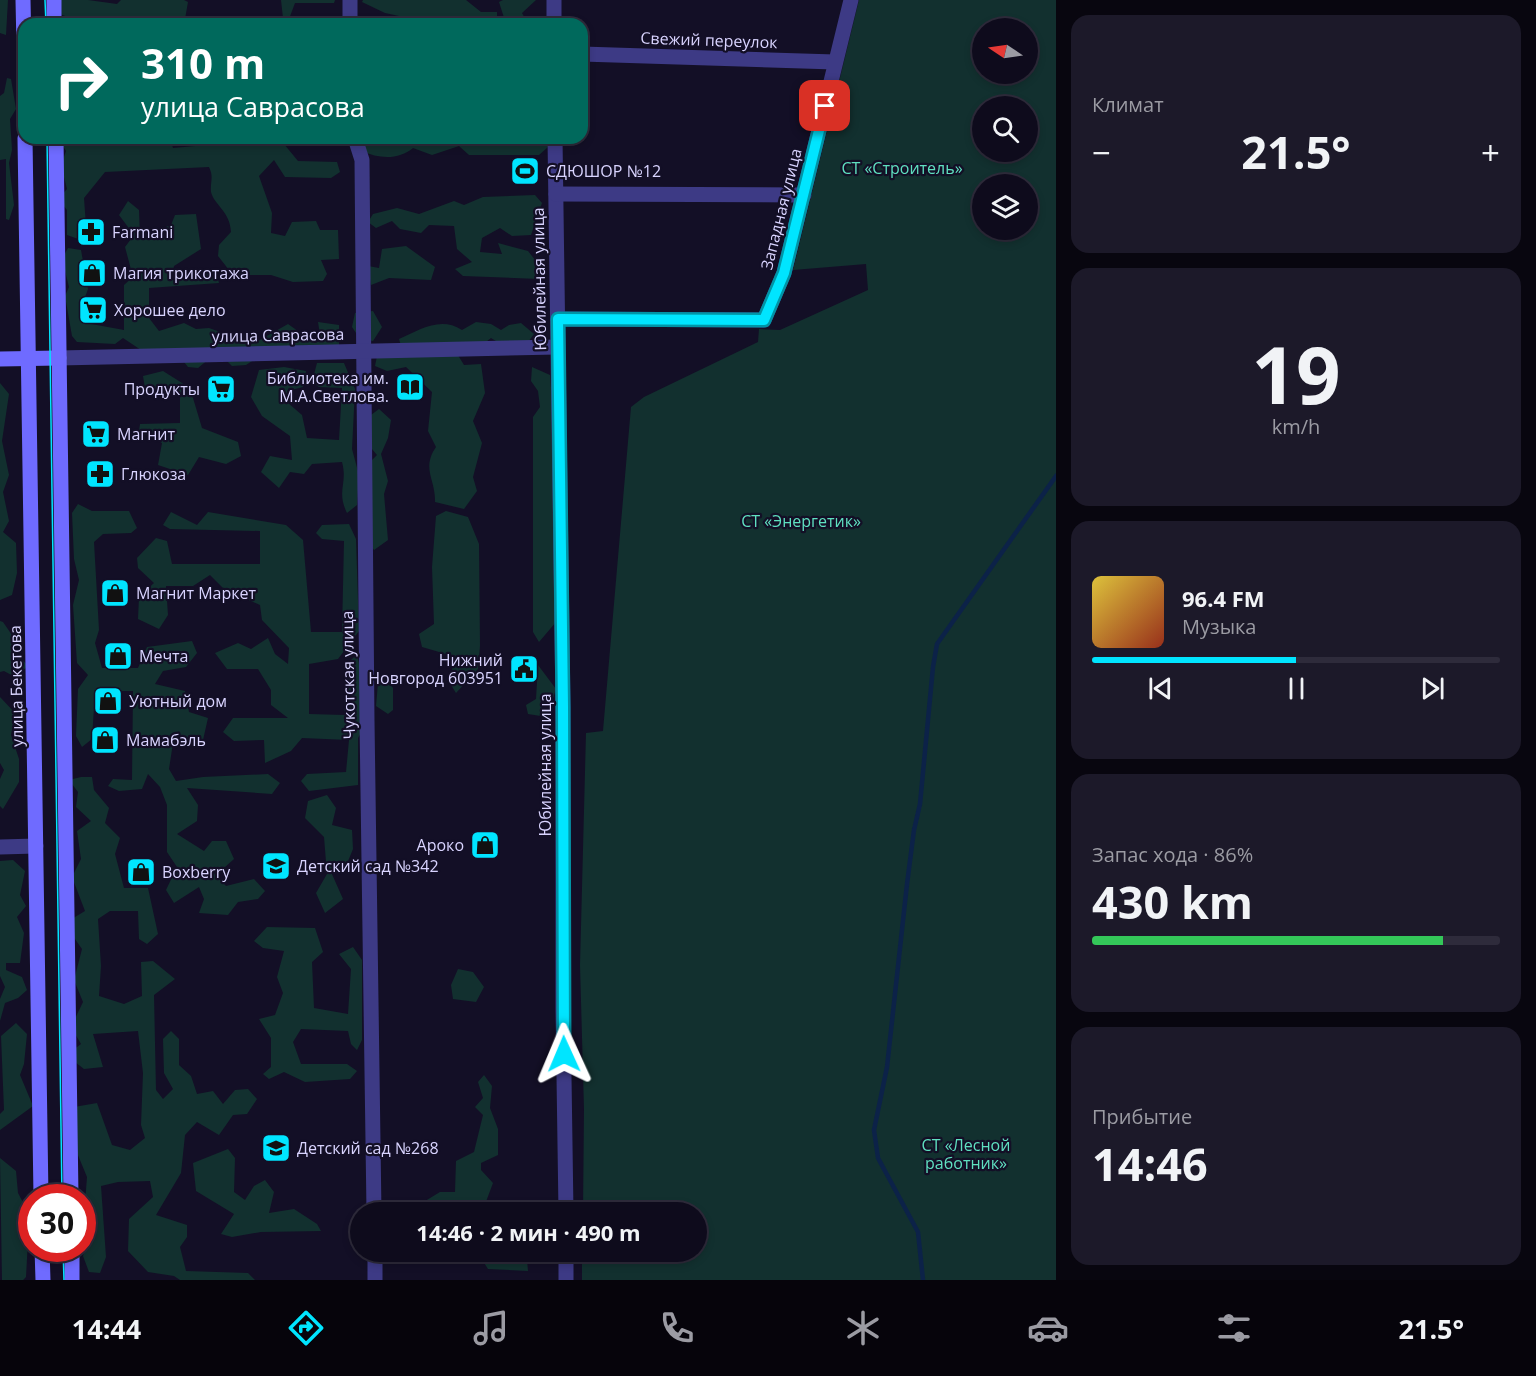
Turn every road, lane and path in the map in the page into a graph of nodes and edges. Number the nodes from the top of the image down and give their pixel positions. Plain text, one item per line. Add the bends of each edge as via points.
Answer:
1 (23, 0) edge
2 (54, 0) edge
3 (350, 0) edge
4 (554, 0) edge
5 (851, 0) edge
6 (23, 18) edge
7 (54, 18) edge
8 (351, 18) edge
9 (554, 18) edge
10 (588, 54) edge
11 (835, 62) junction
12 (25, 144) edge
13 (56, 144) edge
14 (356, 144) edge
15 (555, 144) edge
16 (556, 194) junction
17 (804, 195) junction
18 (558, 319) junction
19 (557, 347) junction
20 (363, 351) junction
21 (29, 358) junction
22 (59, 358) junction
23 (0, 359) edge
24 (36, 846) junction
25 (0, 847) edge
26 (41, 1184) edge
27 (71, 1184) edge
28 (374, 1202) edge
29 (566, 1202) edge
30 (42, 1262) edge
31 (72, 1262) edge
32 (375, 1262) edge
33 (566, 1262) edge
34 (43, 1280) edge
35 (72, 1280) edge
36 (375, 1280) edge
37 (566, 1280) edge

1 - 6 main road
2 - 7 main road
3 - 8 street
4 - 9 street
5 - 11 street, Западная улица
10 - 11 street, Свежий переулок
11 - 17 street, Западная улица
12 - 21 main road, улица Бекетова
13 - 22 main road
14 - 20 street, Чукотская улица via 362,160
15 - 16 street, Юбилейная улица
16 - 17 street
16 - 18 street, Юбилейная улица
17 - 18 street, Западная улица via 784,273 764,320
18 - 19 street, Юбилейная улица
19 - 20 street, улица Саврасова
19 - 29 street, Юбилейная улица
20 - 22 street, улица Саврасова
20 - 28 street, Чукотская улица
21 - 22 main road, улица Саврасова
21 - 23 main road, улица Саврасова
21 - 24 main road, улица Бекетова
22 - 27 main road
24 - 25 street
24 - 26 main road, улица Бекетова
30 - 34 main road
31 - 35 main road
32 - 36 street
33 - 37 street

